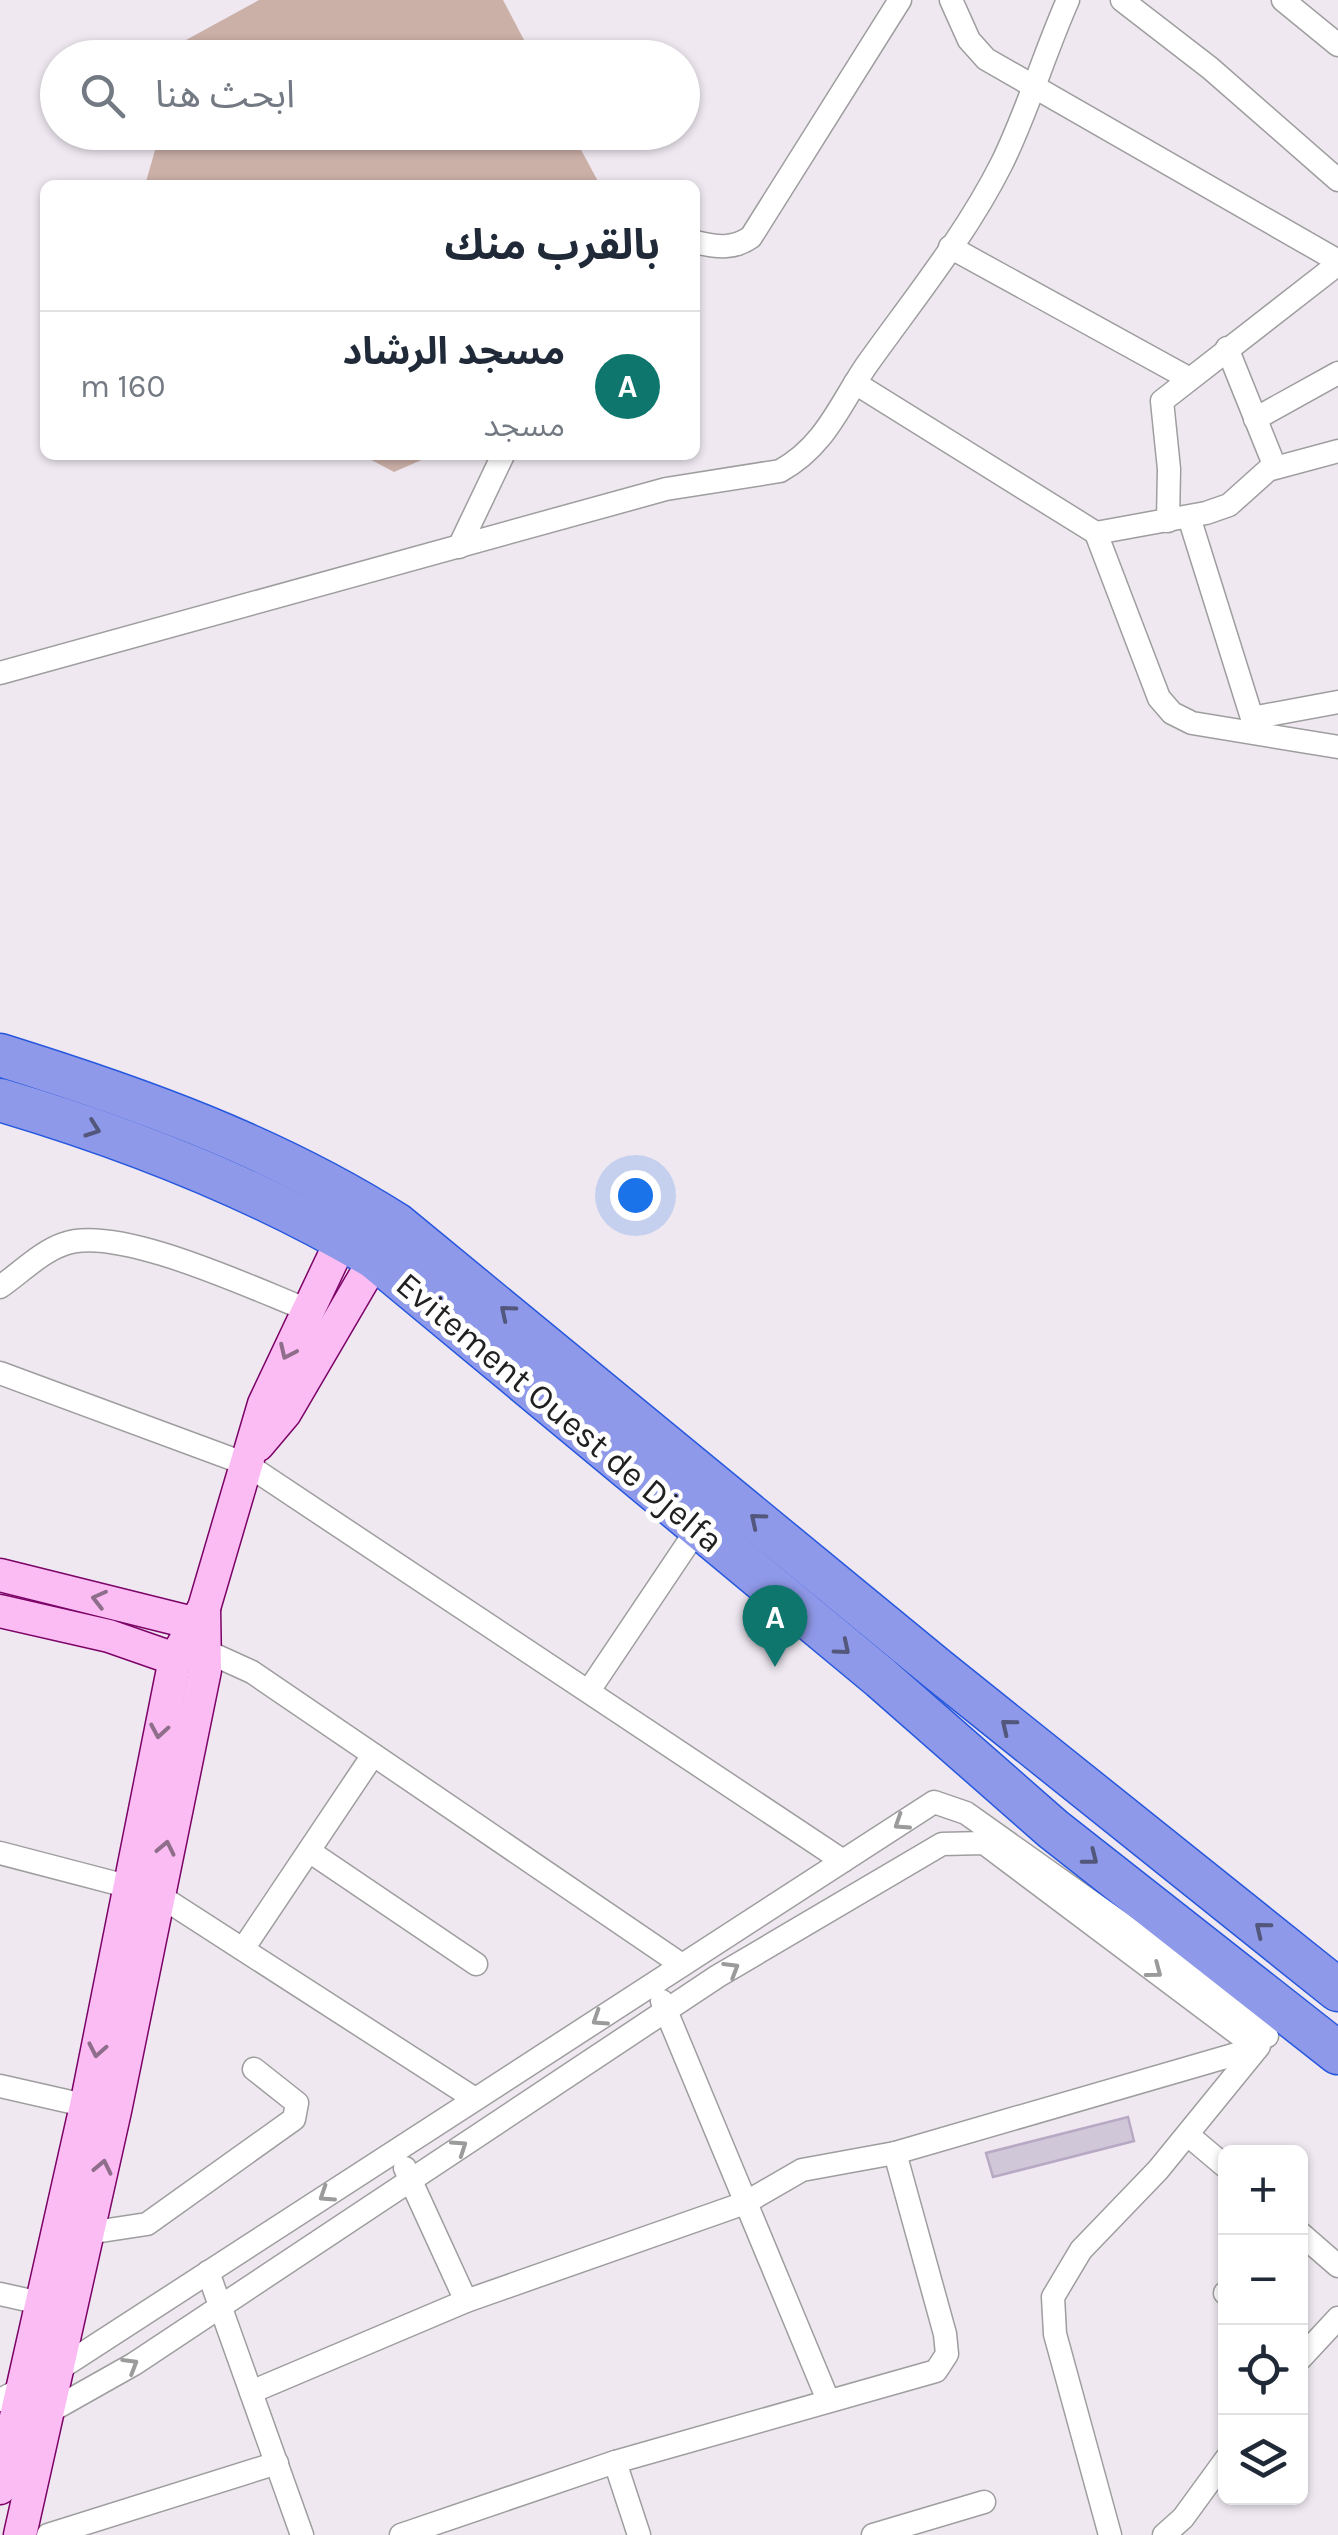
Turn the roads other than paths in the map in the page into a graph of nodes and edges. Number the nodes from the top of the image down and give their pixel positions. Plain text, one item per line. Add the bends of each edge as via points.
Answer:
1 (900, 0) edge
2 (951, 0) edge
3 (1068, 0) edge
4 (1122, 0) edge
5 (1282, 0) edge
6 (1338, 45) edge
7 (1036, 87) junction
8 (1338, 180) edge
9 (700, 243) edge
10 (950, 247) junction
11 (1338, 262) edge
12 (1227, 348) junction
13 (1338, 373) edge
14 (1188, 378) junction
15 (855, 382) junction
16 (1255, 418) junction
17 (1338, 451) edge
18 (501, 460) edge
19 (1275, 468) junction
20 (1178, 519) junction
21 (1096, 532) junction
22 (459, 547) junction
23 (0, 673) edge
24 (1338, 702) edge
25 (1254, 725) junction
26 (1338, 746) edge
27 (0, 1055) edge
28 (0, 1100) edge
29 (369, 1230) junction
30 (0, 1288) edge
31 (308, 1310) junction
32 (0, 1373) edge
33 (249, 1458) junction
34 (698, 1528) junction
35 (0, 1575) edge
36 (0, 1611) edge
37 (202, 1627) junction
38 (175, 1659) junction
39 (590, 1689) junction
40 (373, 1754) junction
41 (308, 1851) junction
42 (0, 1853) edge
43 (843, 1861) junction
44 (143, 1889) junction
45 (242, 1950) junction
46 (476, 1964) dead end
47 (682, 1965) junction
48 (654, 1983) junction
49 (1338, 1990) edge
50 (666, 2011) junction
51 (1270, 2032) junction
52 (1338, 2053) edge
53 (254, 2070) dead end
54 (0, 2086) edge
55 (475, 2100) junction
56 (101, 2108) junction
57 (1188, 2135) junction
58 (397, 2150) junction
59 (895, 2153) junction
60 (1218, 2161) edge
61 (411, 2180) junction
62 (745, 2203) junction
63 (88, 2233) junction
64 (1302, 2235) edge
65 (1338, 2266) edge
66 (208, 2272) junction
67 (0, 2294) edge
68 (466, 2301) junction
69 (220, 2306) junction
70 (58, 2307) junction
71 (1338, 2318) edge
72 (1308, 2346) edge
73 (56, 2371) junction
74 (250, 2392) junction
75 (828, 2400) junction
76 (8, 2414) edge
77 (46, 2414) junction
78 (615, 2462) junction
79 (277, 2463) junction
80 (1218, 2470) edge
81 (0, 2488) edge
82 (984, 2502) dead end
83 (20, 2535) edge
84 (48, 2535) edge
85 (302, 2535) edge
86 (401, 2535) edge
87 (638, 2535) edge
88 (873, 2535) edge
89 (1110, 2535) edge
90 (1164, 2535) edge

1 - 9 street via 752,238 718,248
2 - 7 street via 986,59
3 - 7 street
4 - 8 street
5 - 6 street
7 - 10 street via 1002,162
7 - 11 street
10 - 14 street
10 - 15 street
11 - 12 street
12 - 14 street
12 - 16 street
13 - 16 street
14 - 20 street via 1162,401
15 - 21 street
15 - 22 street via 816,445 780,470 666,490
16 - 19 street
17 - 19 street
18 - 22 street
19 - 20 street via 1229,505
20 - 21 street
20 - 25 street
21 - 25 street via 1159,698 1192,724
22 - 23 street
24 - 25 street
25 - 26 street
27 - 29 highway via 223,1134
28 -> 29 highway, Evitement Ouest de Djelfa via 170,1156 294,1211
29 - 31 street
29 - 33 street via 285,1413
29 - 34 highway, Evitement Ouest de Djelfa
49 -> 29 highway via 937,1669
30 - 31 street via 61,1244 84,1239 176,1258
31 -> 33 street via 264,1404
32 - 33 street
33 - 37 street
33 - 39 street
34 - 39 street
34 -> 51 highway, Evitement Ouest de Djelfa via 1053,1829
37 -> 35 street
36 - 38 street
37 - 38 street
37 - 40 street via 252,1672
44 -> 37 street
38 -> 44 street
39 - 43 street
40 - 41 street
40 - 47 street
41 - 45 street
41 - 46 street
42 - 44 street
43 - 47 street
51 -> 43 street via 966,1813 934,1802
44 - 45 street
44 - 56 street
45 - 55 street
47 - 48 street
48 - 50 street
48 -> 55 street
50 -> 51 street via 942,1844 960,1841 984,1844
61 -> 50 street
50 - 62 street
51 - 52 highway, Evitement Ouest de Djelfa
51 - 57 street
51 - 59 street
53 - 63 street via 297,2103 294,2119 148,2224
54 - 56 street
55 - 58 street
63 -> 56 street
56 - 70 street
57 - 60 street
57 - 89 street via 1081,2250 1053,2297 1055,2334
58 - 61 street
58 -> 66 street
59 - 62 street via 802,2170
59 - 75 street via 947,2354 936,2371
61 - 68 street
61 - 69 street
62 - 68 street
62 - 75 street
63 - 70 street
64 - 65 street
66 - 69 street
66 - 73 street
67 - 70 street
68 - 74 street
69 - 74 street
77 -> 69 street
70 - 73 street
70 - 76 street
71 - 72 street
73 - 76 street
73 - 77 street
74 - 79 street
75 - 78 street
76 - 77 street
76 - 81 street
77 - 83 street
78 - 86 street
78 - 87 street
79 - 84 street
79 - 85 street
80 - 90 street
82 - 88 street

